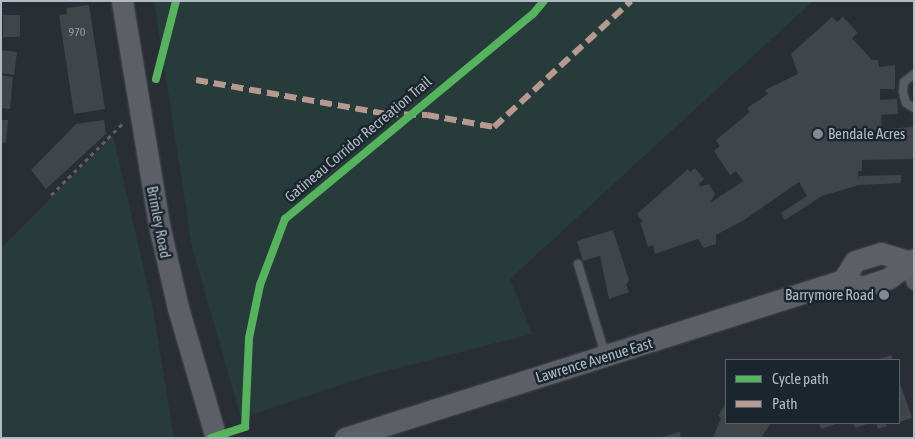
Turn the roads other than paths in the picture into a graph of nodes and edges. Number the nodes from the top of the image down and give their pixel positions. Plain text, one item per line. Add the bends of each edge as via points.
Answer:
1 (122, 1) edge
2 (914, 74) edge
3 (914, 108) edge
4 (910, 260) edge
5 (578, 264) dead end
6 (914, 282) edge
7 (605, 356) junction
8 (216, 438) edge
9 (345, 438) edge

1 - 8 main road, Brimley Road via 159,225 178,308
2 - 3 lane via 904,82 903,92 906,103
4 - 6 street
4 - 7 main road, Lawrence Avenue East via 882,253 855,261 843,280
5 - 7 lane
7 - 9 main road, Lawrence Avenue East

